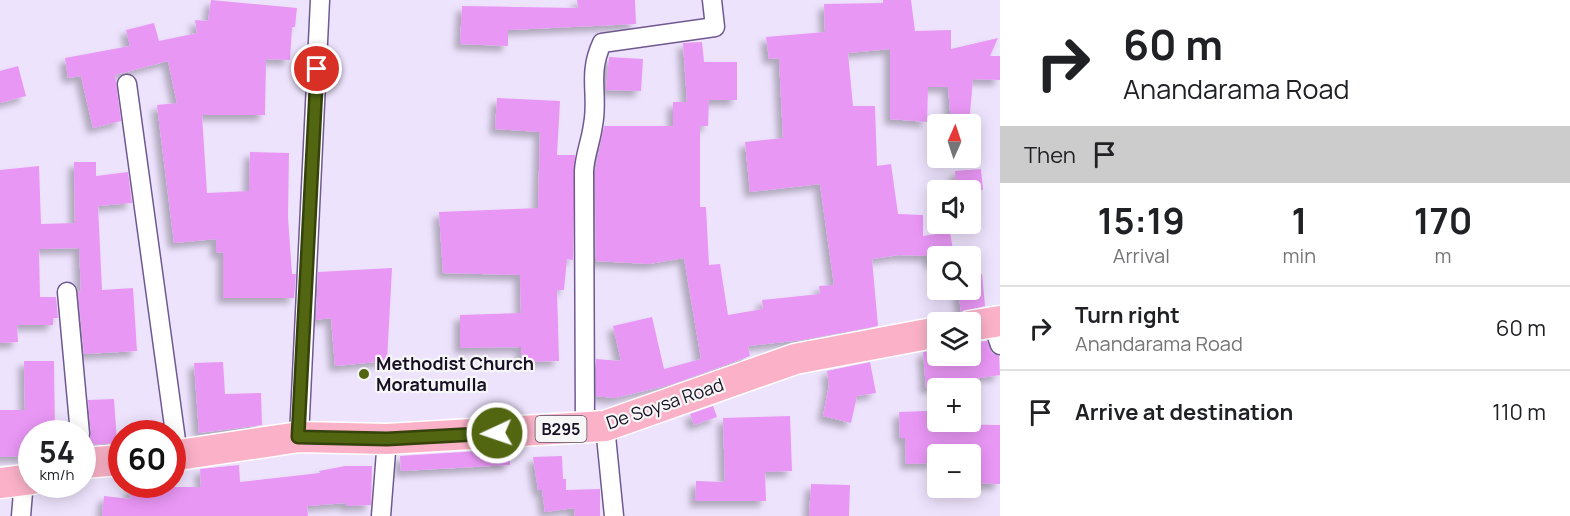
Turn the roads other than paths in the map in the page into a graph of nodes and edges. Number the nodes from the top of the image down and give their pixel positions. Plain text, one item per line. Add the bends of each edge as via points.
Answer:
1 (320, 0) edge
2 (712, 0) edge
3 (127, 84) dead end
4 (67, 291) dead end
5 (927, 334) edge
6 (79, 420) edge
7 (170, 420) edge
8 (595, 427) junction
9 (298, 437) junction
10 (387, 439) junction
11 (186, 453) edge
12 (19, 498) edge
13 (21, 516) edge
14 (381, 516) edge
15 (614, 516) edge

1 - 9 street
2 - 8 street via 715,27 602,43 594,60 593,125 585,150 584,171
3 - 7 street
4 - 6 street
5 - 8 main road, De Soysa Road / B295 via 795,359
8 - 10 main road, De Soysa Road / B295
8 - 15 street
9 - 10 main road, De Soysa Road / B295
9 - 11 main road, De Soysa Road / B295
10 - 14 street
12 - 13 street

